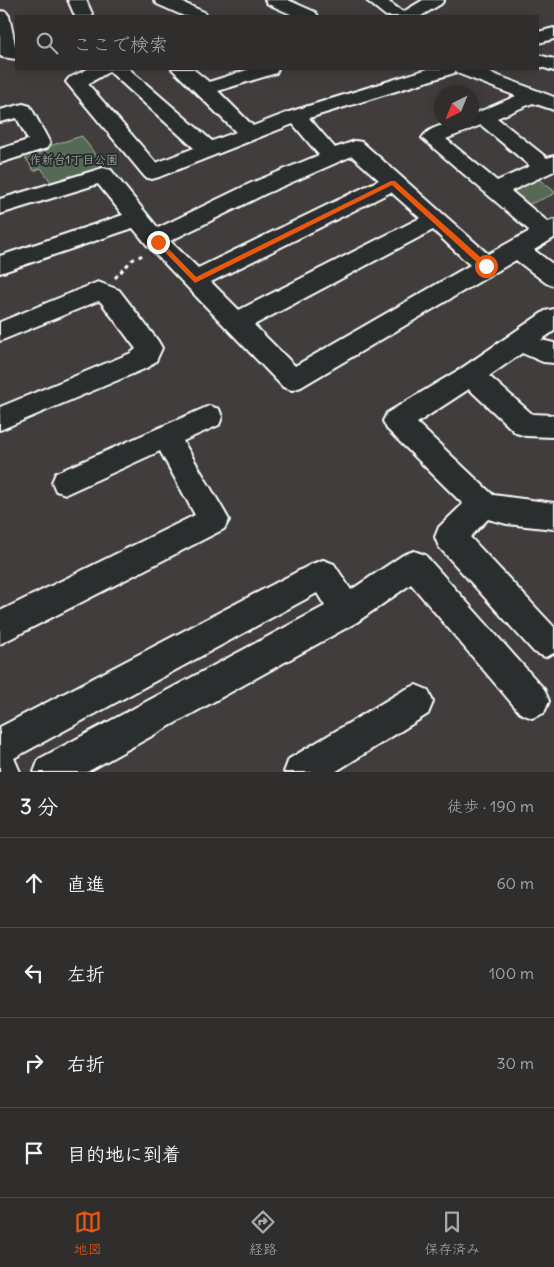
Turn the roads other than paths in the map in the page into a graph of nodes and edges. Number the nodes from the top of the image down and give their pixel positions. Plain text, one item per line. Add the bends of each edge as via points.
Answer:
1 (77, 0) edge
2 (163, 0) edge
3 (274, 0) edge
4 (375, 0) edge
5 (435, 0) edge
6 (84, 15) edge
7 (196, 15) edge
8 (307, 15) edge
9 (396, 15) edge
10 (410, 15) edge
11 (0, 16) edge
12 (554, 33) edge
13 (539, 38) edge
14 (15, 54) edge
15 (539, 60) edge
16 (554, 65) edge
17 (100, 70) edge
18 (119, 70) edge
19 (182, 70) edge
20 (266, 70) edge
21 (444, 70) edge
22 (467, 70) edge
23 (205, 88) junction
24 (532, 96) junction
25 (554, 104) edge
26 (0, 116) edge
27 (296, 116) junction
28 (479, 119) edge
29 (479, 123) edge
30 (452, 130) edge
31 (249, 133) junction
32 (209, 150) junction
33 (0, 156) edge
34 (332, 157) junction
35 (550, 165) edge
36 (393, 182) junction
37 (495, 190) junction
38 (0, 207) edge
39 (138, 218) junction
40 (434, 220) junction
41 (550, 230) edge
42 (158, 243) junction
43 (517, 249) junction
44 (0, 265) edge
45 (486, 266) junction
46 (554, 277) edge
47 (195, 280) junction
48 (554, 318) edge
49 (236, 323) junction
50 (0, 332) edge
51 (520, 341) junction
52 (554, 353) edge
53 (471, 375) junction
54 (209, 418) dead end
55 (0, 419) edge
56 (554, 426) edge
57 (166, 436) junction
58 (66, 482) dead end
59 (483, 504) junction
60 (554, 516) edge
61 (346, 611) junction
62 (0, 628) edge
63 (545, 642) dead end
64 (532, 701) dead end
65 (416, 702) dead end
66 (0, 746) edge
67 (0, 768) edge
68 (2, 772) edge
69 (52, 772) edge
70 (302, 772) edge

1 - 6 street
2 - 7 street
3 - 8 street
4 - 9 street
5 - 10 street
11 - 14 street via 8,53
12 - 13 street
15 - 16 street
17 - 32 street via 76,82 152,172
18 - 32 street
19 - 23 street
20 - 23 street
21 - 27 street
22 - 24 street
23 - 31 street
24 - 25 street
24 - 28 street
26 - 33 street via 23,110 40,144
27 - 31 street
27 - 34 street
29 - 35 street
30 - 37 street via 432,138
31 - 32 street
34 - 36 street via 355,147
34 - 42 street via 257,189
35 - 37 street
36 - 40 street
36 - 47 street
37 - 41 street
38 - 39 street via 103,175
39 - 42 street
39 - 44 street
40 - 45 street
40 - 49 street
41 - 43 street
42 - 47 street
43 - 45 street
43 - 46 street
45 - 49 street via 292,380
47 - 49 street
48 - 51 street
50 - 55 street via 92,293 103,292 110,296 149,348 140,360
51 - 52 street via 542,352
51 - 53 street
53 - 56 street via 526,425
53 - 59 street via 398,421
54 - 57 street
57 - 58 street
57 - 62 street via 214,520
59 - 60 street via 497,510
59 - 63 street via 450,537
61 - 64 street via 414,565
61 - 66 street via 322,574
61 - 69 street
65 - 70 street
67 - 68 street

